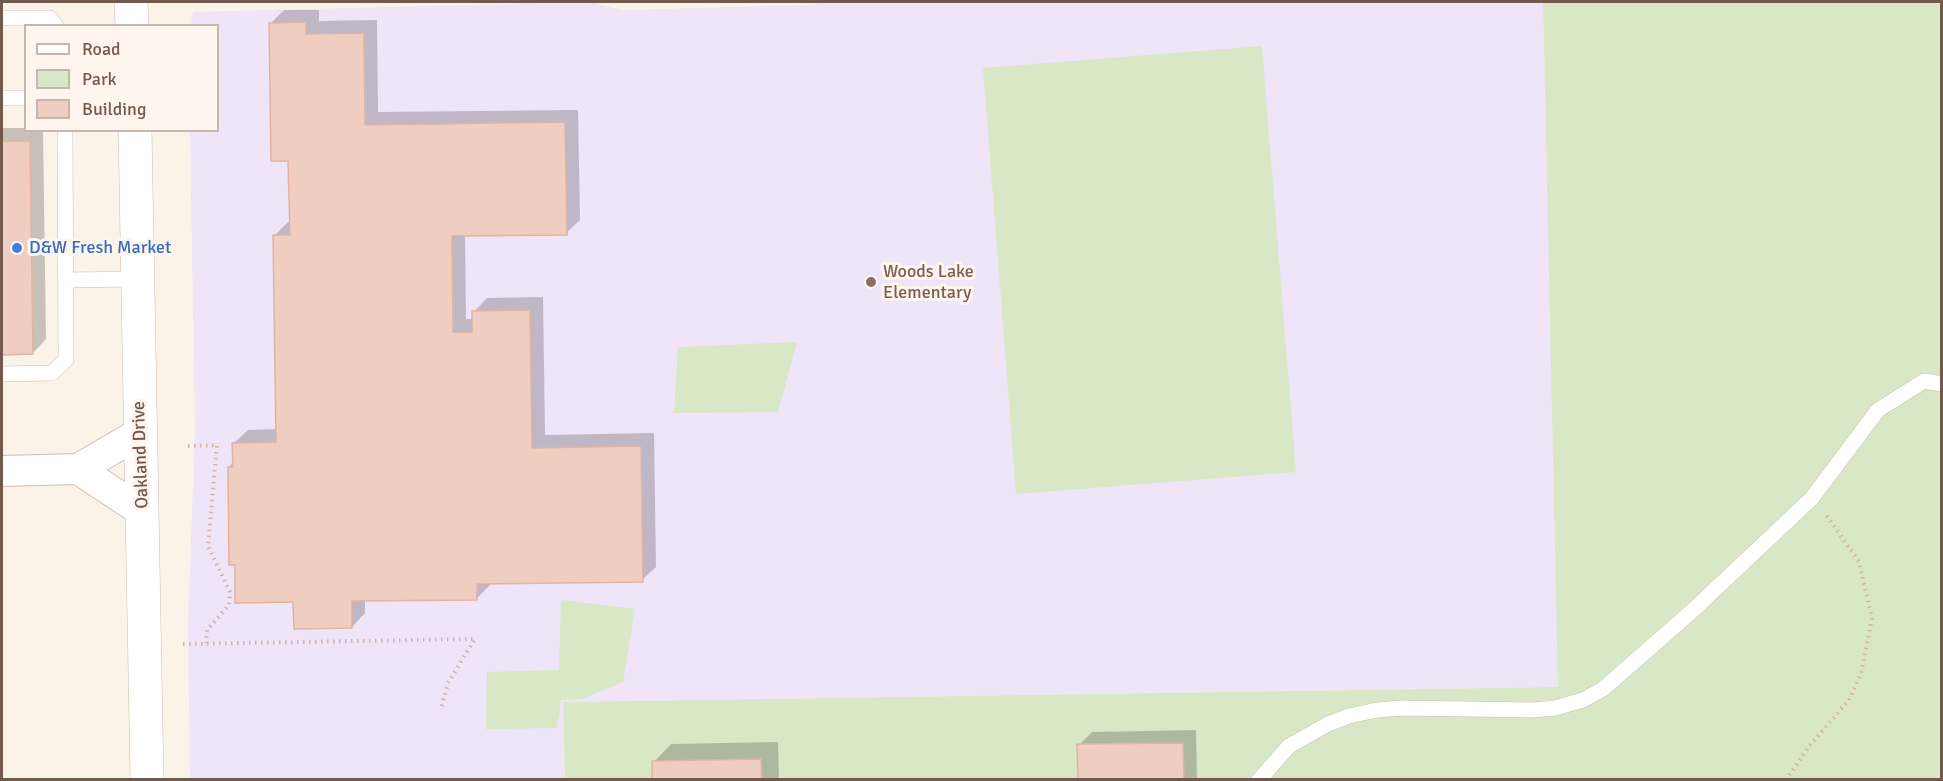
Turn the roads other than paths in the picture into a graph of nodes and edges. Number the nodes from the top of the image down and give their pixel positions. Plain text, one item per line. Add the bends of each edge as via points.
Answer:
1 (131, 2) edge
2 (2, 18) edge
3 (54, 24) edge
4 (132, 24) edge
5 (2, 98) edge
6 (24, 98) edge
7 (65, 132) edge
8 (135, 132) edge
9 (138, 279) junction
10 (66, 280) junction
11 (2, 374) edge
12 (1941, 384) edge
13 (140, 433) junction
14 (78, 470) junction
15 (2, 471) edge
16 (143, 512) junction
17 (147, 780) edge
18 (1258, 780) edge

1 - 4 main road
2 - 3 lane via 50,18
5 - 6 lane
7 - 10 lane
8 - 9 main road, Oakland Drive
9 - 10 lane
9 - 13 main road, Oakland Drive
10 - 11 lane via 66,360 52,373
12 - 18 lane via 1924,381 1878,410 1812,498 1603,689 1556,708 1402,708 1349,716 1290,746
13 - 14 street
13 - 16 main road, Oakland Drive
14 - 15 street
14 - 16 street
16 - 17 main road, Oakland Drive

